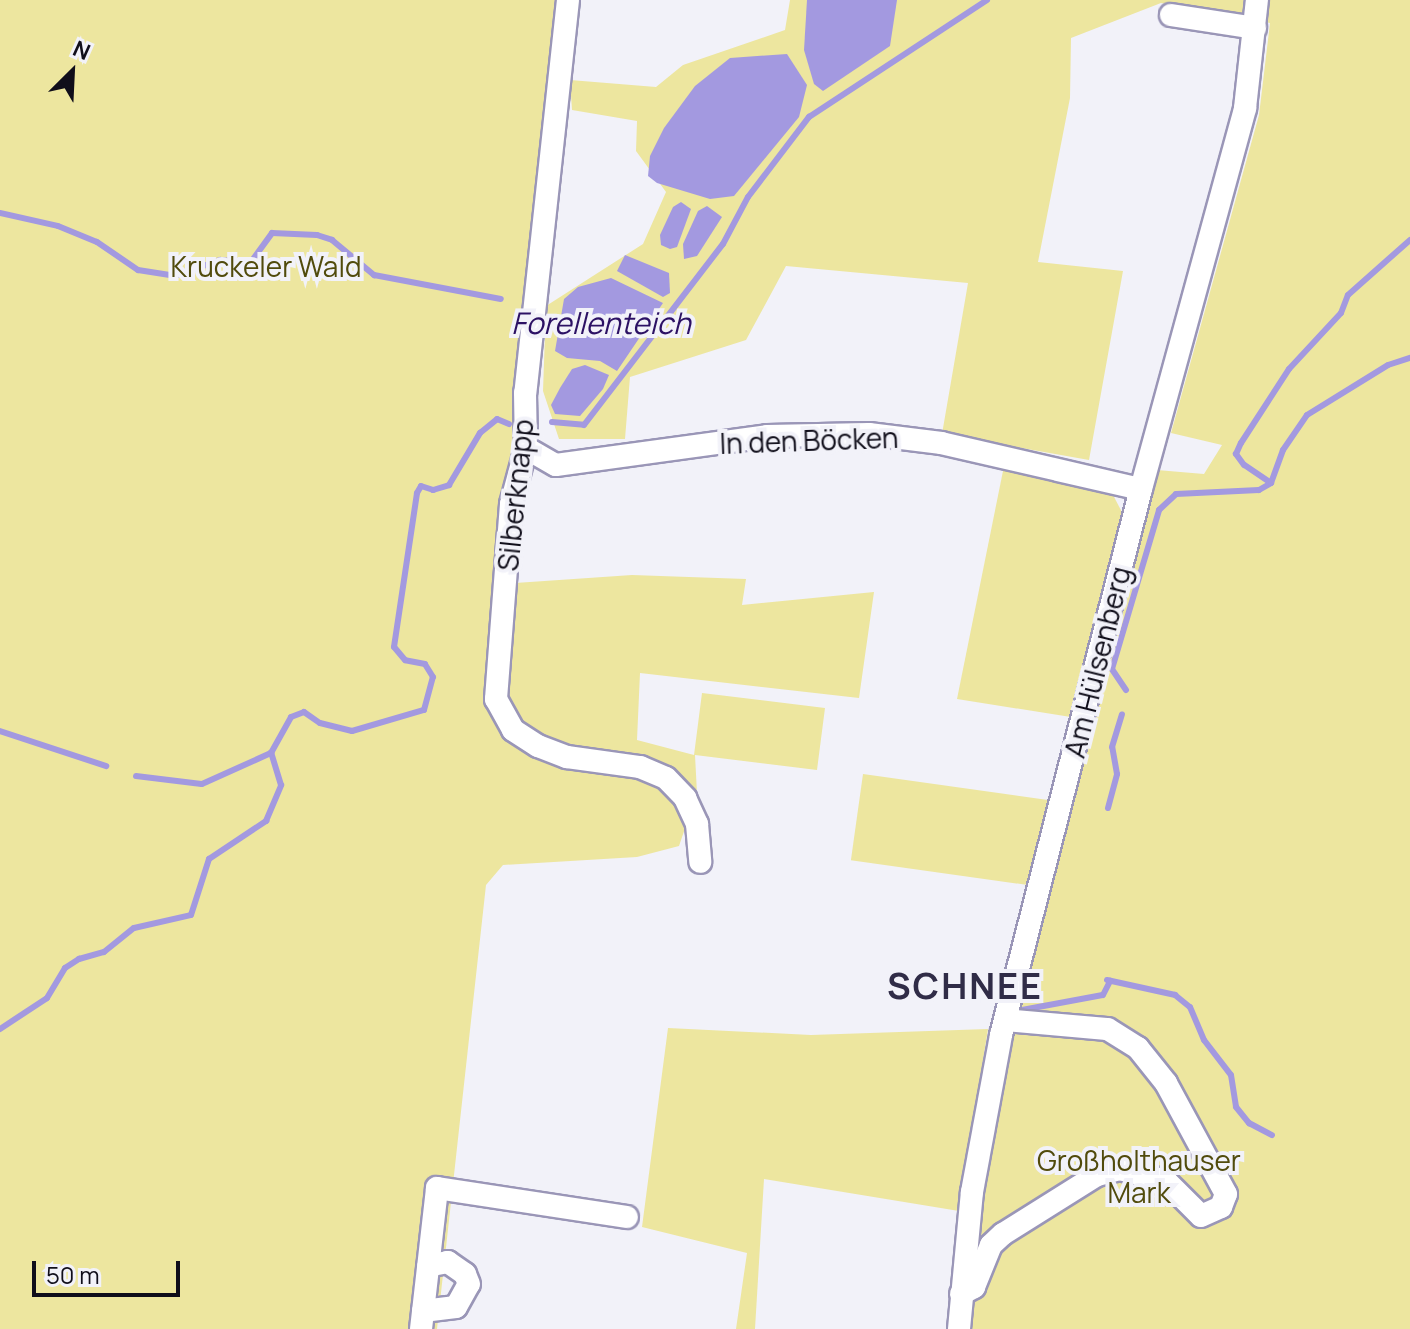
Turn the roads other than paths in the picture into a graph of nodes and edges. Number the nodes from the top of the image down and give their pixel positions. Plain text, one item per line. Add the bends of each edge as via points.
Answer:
1 (568, 0) edge
2 (1257, 0) edge
3 (1171, 15) dead end
4 (1255, 28) junction
5 (526, 448) junction
6 (1141, 489) junction
7 (700, 862) dead end
8 (1005, 1020) junction
9 (627, 1217) dead end
10 (428, 1266) junction
11 (961, 1294) junction
12 (422, 1320) edge
13 (959, 1329) edge

1 - 5 street, Silberknapp via 525,393
2 - 4 street, Am Hülsenberg
3 - 4 street
4 - 6 street, Am Hülsenberg via 1245,108
5 - 6 street, In den Böcken via 556,465 767,436 869,434 928,440
5 - 7 street, Silberknapp via 511,504 496,699 502,717 538,746 567,757 640,767 666,778 685,798 697,824
6 - 8 street, Am Hülsenberg
8 - 11 street, Am Hülsenberg via 972,1192
8 - 11 street via 1107,1029 1138,1048 1166,1083 1226,1194 1221,1207 1201,1216 1166,1181 1120,1169 1097,1175 1003,1234 991,1245 974,1287
9 - 10 street via 437,1188
10 - 12 street
10 - 12 street via 448,1262 465,1274 469,1284 456,1307
11 - 13 street, Am Hülsenberg

